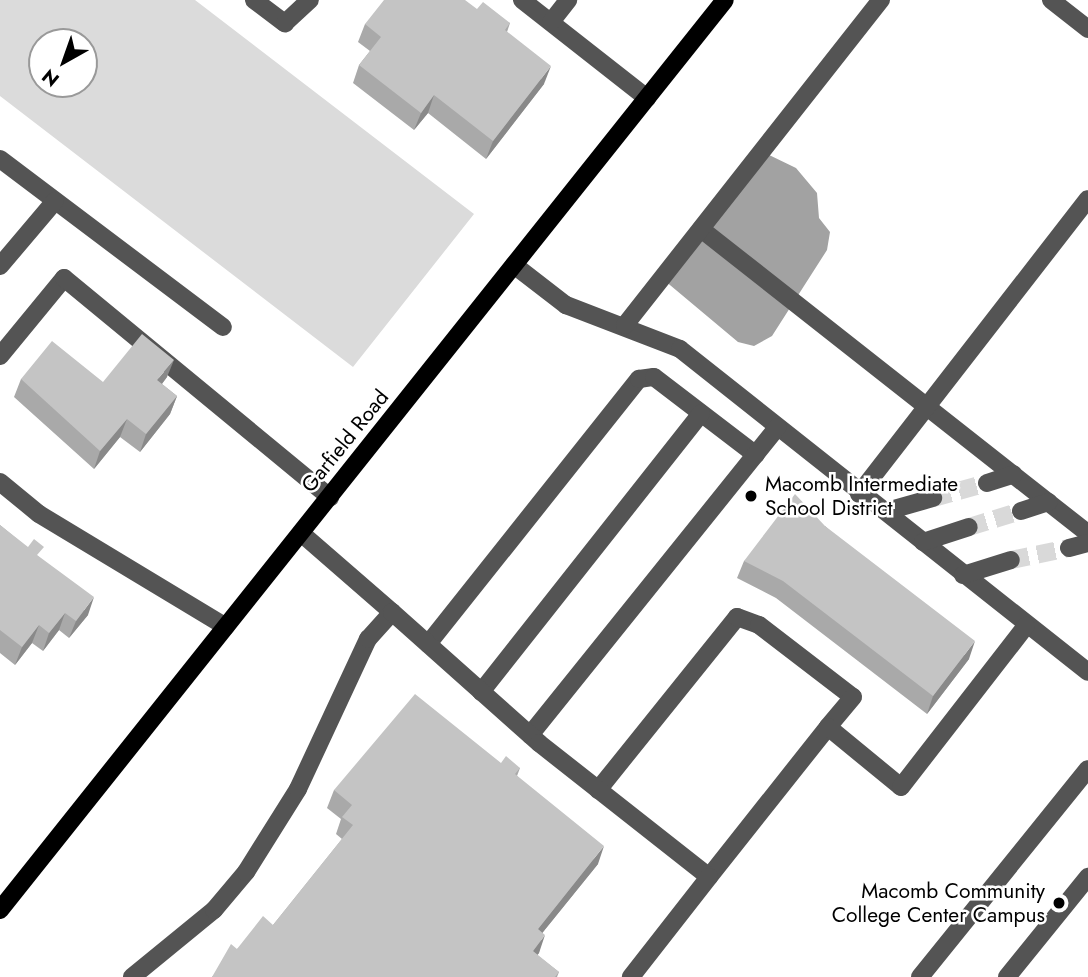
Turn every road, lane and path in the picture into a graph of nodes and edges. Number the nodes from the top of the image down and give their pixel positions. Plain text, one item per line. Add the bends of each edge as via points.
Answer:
1 (254, 0) edge
2 (310, 0) edge
3 (522, 0) edge
4 (569, 0) edge
5 (725, 0) edge
6 (881, 0) edge
7 (1051, 0) edge
8 (551, 22) junction
9 (1088, 29) edge
10 (647, 98) junction
11 (0, 159) edge
12 (1088, 199) edge
13 (55, 201) junction
14 (701, 229) junction
15 (514, 265) junction
16 (0, 266) edge
17 (625, 325) junction
18 (223, 327) dead end
19 (0, 356) edge
20 (929, 407) junction
21 (701, 413) junction
22 (778, 427) junction
23 (756, 455) junction
24 (1014, 474) junction
25 (0, 482) edge
26 (987, 483) tunnel mouth
27 (859, 494) junction
28 (330, 497) junction
29 (933, 498) tunnel mouth
30 (1049, 502) junction
31 (1021, 511) tunnel mouth
32 (887, 512) junction
33 (969, 527) tunnel mouth
34 (301, 533) junction
35 (1088, 533) edge
36 (923, 542) junction
37 (1088, 544) edge
38 (1069, 548) tunnel mouth
39 (1011, 561) tunnel mouth
40 (963, 575) junction
41 (392, 612) junction
42 (1026, 626) junction
43 (226, 627) junction
44 (428, 644) junction
45 (1087, 669) edge
46 (481, 692) junction
47 (828, 727) junction
48 (530, 736) junction
49 (1088, 769) edge
50 (598, 790) junction
51 (709, 877) junction
52 (1088, 877) edge
53 (0, 910) edge
54 (132, 977) edge
55 (631, 977) edge
56 (920, 977) edge
57 (1007, 977) edge

1 - 2 street via 285,23
3 - 8 street
4 - 8 street
5 - 10 main road, Garfield Road
6 - 14 street
7 - 9 street
8 - 10 street
10 - 15 main road, Garfield Road
11 - 13 street
12 - 20 street
13 - 16 street
13 - 18 street
14 - 17 street
14 - 20 street
15 - 17 street via 566,305
15 - 28 main road, Garfield Road
17 - 22 street via 680,349
19 - 28 street via 64,278
20 - 24 street
20 - 27 street
21 - 23 street
21 - 44 street via 654,377 639,379
21 - 46 street
22 - 23 street
22 - 27 street
23 - 48 street
24 - 26 street
24 - 30 street
25 - 43 street via 39,514
27 - 32 street
28 - 34 main road, Garfield Road
29 - 32 street
30 - 31 street
30 - 35 street
32 - 36 street
33 - 36 street
34 - 41 street
34 - 43 main road, Garfield Road
36 - 40 street
37 - 38 street
39 - 40 street
40 - 42 street
41 - 44 street
41 - 54 street via 368,639 298,789 246,872 214,910
42 - 45 street
42 - 47 street via 901,787
43 - 53 main road, Garfield Road
44 - 46 street
46 - 48 street
47 - 50 street via 853,697 759,625 737,617
47 - 51 street
48 - 50 street
49 - 56 street
50 - 51 street
51 - 55 street
52 - 57 street

